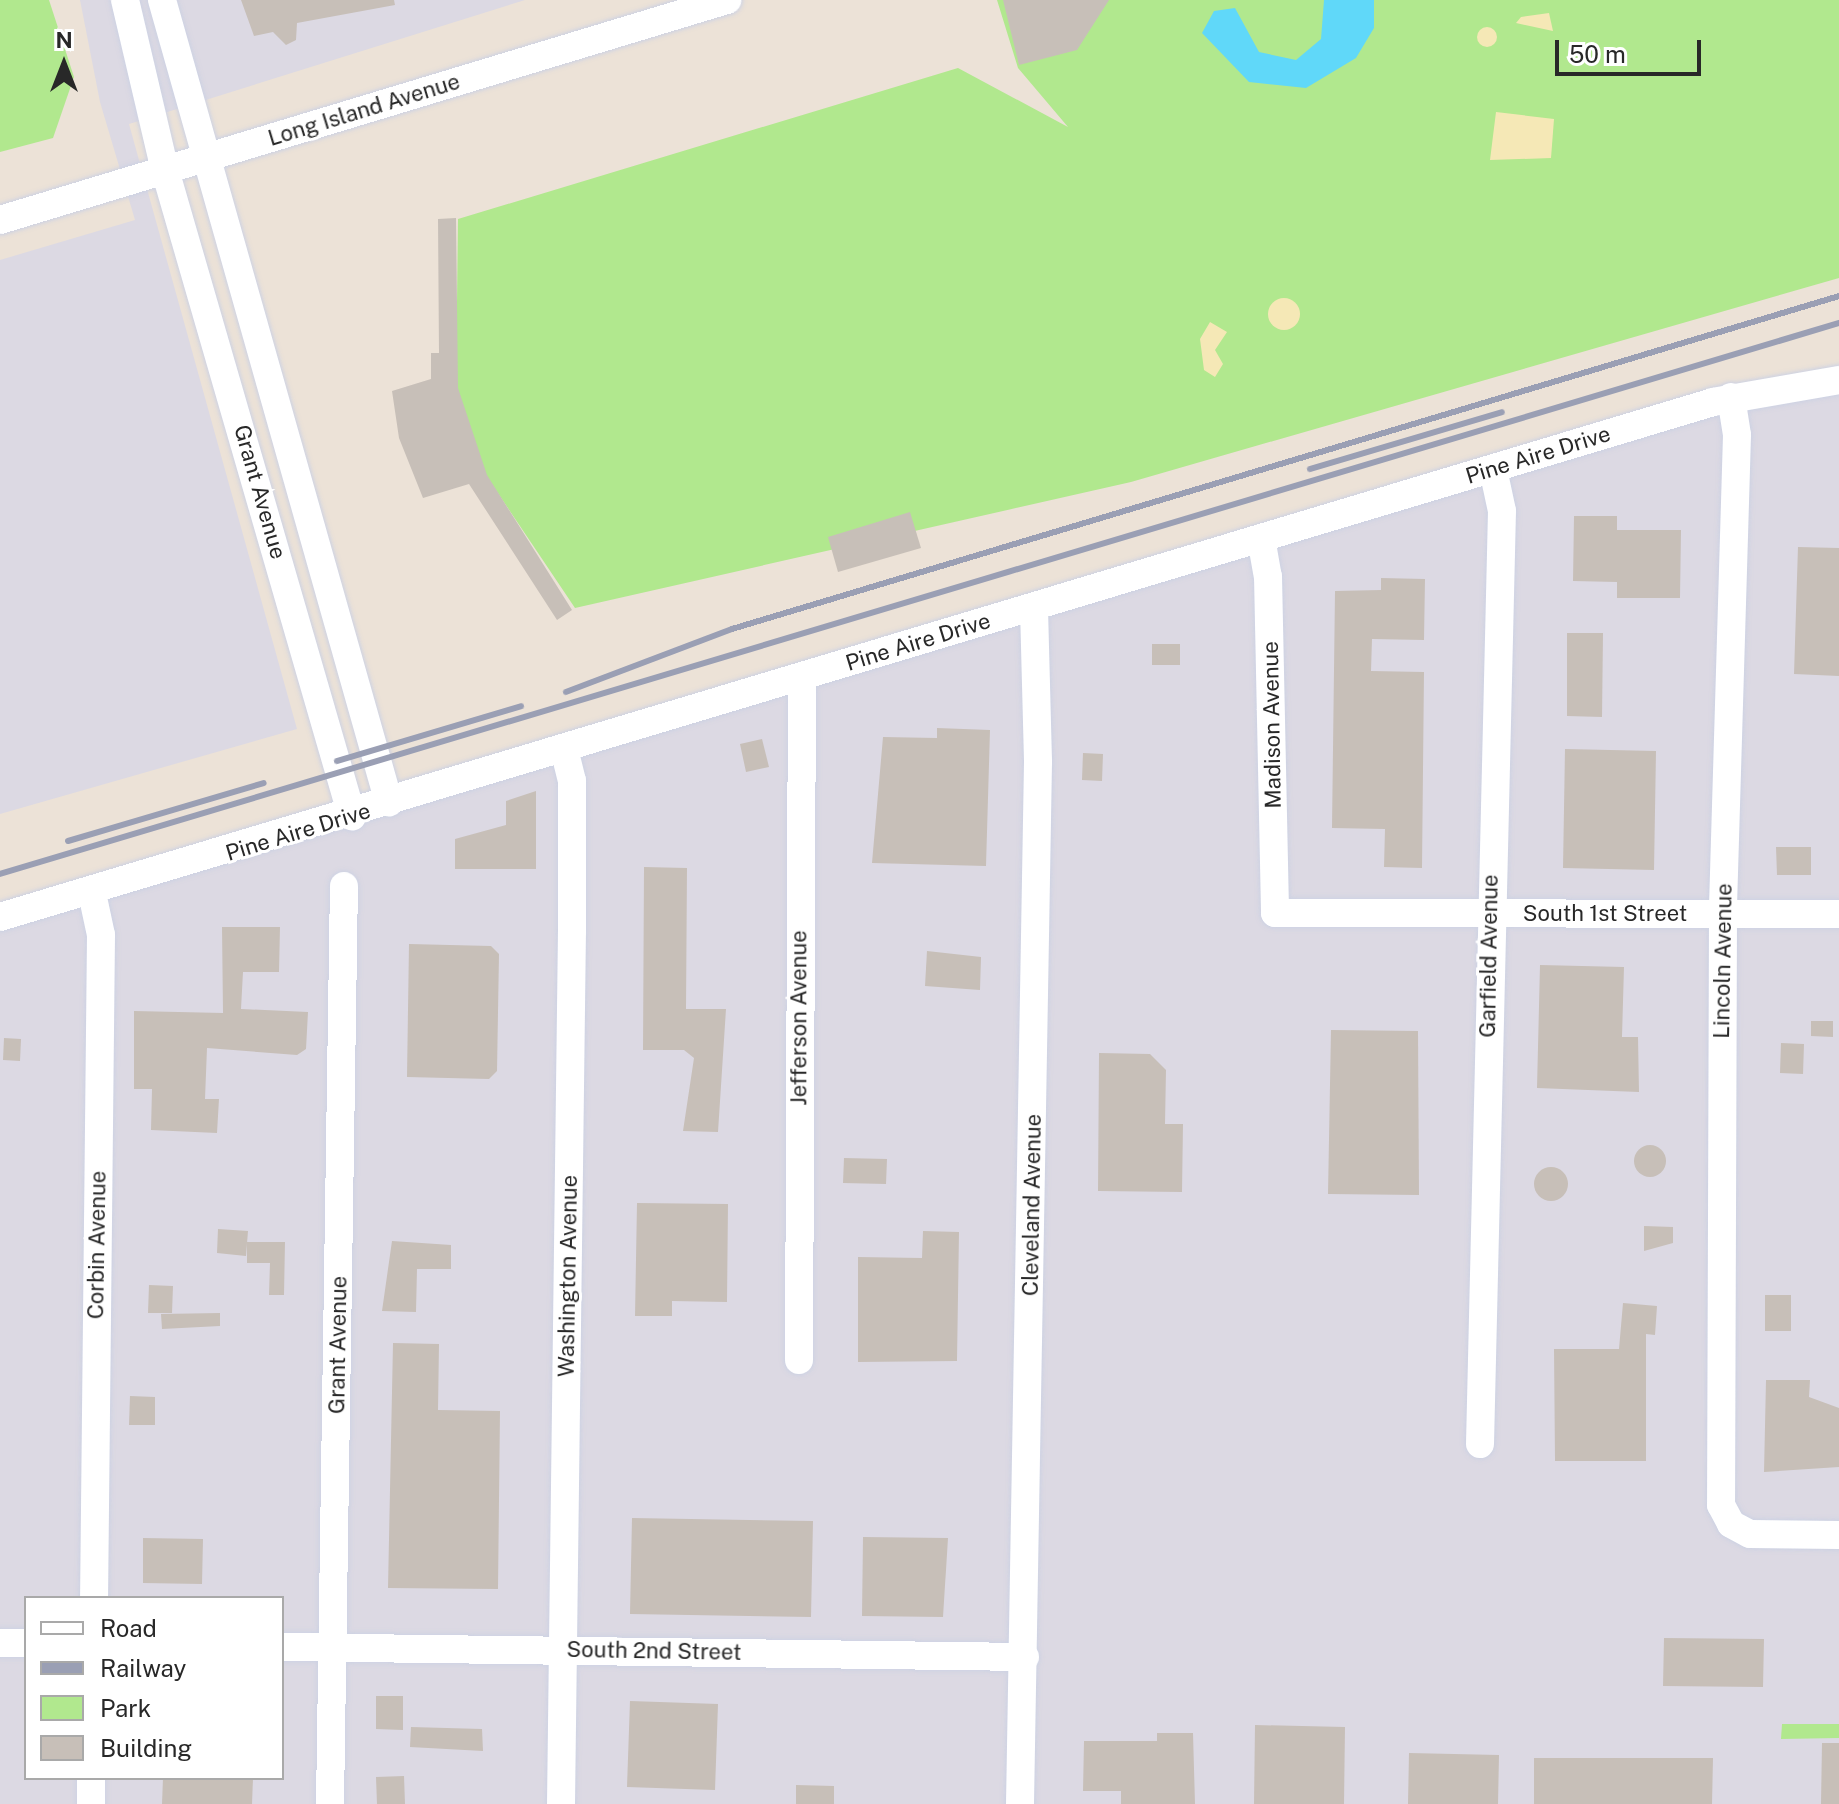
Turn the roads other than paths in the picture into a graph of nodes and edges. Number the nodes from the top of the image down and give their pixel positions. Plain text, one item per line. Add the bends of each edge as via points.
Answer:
1 (125, 0) edge
2 (162, 0) edge
3 (727, 0) edge
4 (206, 158) junction
5 (165, 170) junction
6 (0, 220) edge
7 (1839, 380) edge
8 (1731, 397) junction
9 (1493, 469) junction
10 (1261, 538) junction
11 (1034, 607) junction
12 (802, 677) junction
13 (564, 749) junction
14 (389, 803) junction
15 (352, 816) junction
16 (344, 886) dead end
17 (92, 893) junction
18 (1275, 913) joint
19 (1490, 914) junction
20 (1723, 914) junction
21 (1839, 914) edge
22 (0, 917) edge
23 (799, 1360) dead end
24 (1480, 1444) dead end
25 (1839, 1535) edge
26 (94, 1596) edge
27 (0, 1643) edge
28 (24, 1643) edge
29 (284, 1647) edge
30 (334, 1647) junction
31 (564, 1650) junction
32 (1025, 1657) junction
33 (91, 1780) edge
34 (91, 1804) edge
35 (330, 1804) edge
36 (561, 1804) edge
37 (1020, 1804) edge

1 - 5 street, Grant Avenue
2 - 4 street, Grant Avenue
3 - 4 street, Long Island Avenue
4 - 5 street, Long Island Avenue
4 - 14 street, Grant Avenue
5 - 6 street, Long Island Avenue
5 - 15 street, Grant Avenue
7 - 8 street, Pine Aire Drive
8 - 9 street, Pine Aire Drive
8 - 20 street, Lincoln Avenue via 1737,435
9 - 10 street, Pine Aire Drive
9 - 19 street, Garfield Avenue via 1502,511
10 - 11 street, Pine Aire Drive
10 - 18 street, Madison Avenue via 1268,591
11 - 12 street, Pine Aire Drive
11 - 32 street, Cleveland Avenue via 1038,761
12 - 13 street, Pine Aire Drive
12 - 23 street, Jefferson Avenue
13 - 14 street, Pine Aire Drive
13 - 31 street, Washington Avenue via 572,781
14 - 15 street, Pine Aire Drive
15 - 17 street, Pine Aire Drive
16 - 30 street, Grant Avenue
17 - 22 street, Pine Aire Drive
17 - 26 street, Corbin Avenue via 101,935
18 - 19 street, South 1st Street
19 - 20 street, South 1st Street
19 - 24 street, Garfield Avenue
20 - 21 street, South 1st Street
20 - 25 street, Lincoln Avenue via 1721,1505 1731,1524 1750,1534
27 - 28 street
29 - 30 street, South 2nd Street
30 - 31 street, South 2nd Street
30 - 35 street, Grant Avenue
31 - 32 street, South 2nd Street
31 - 36 street, Washington Avenue
32 - 37 street, Cleveland Avenue
33 - 34 street

